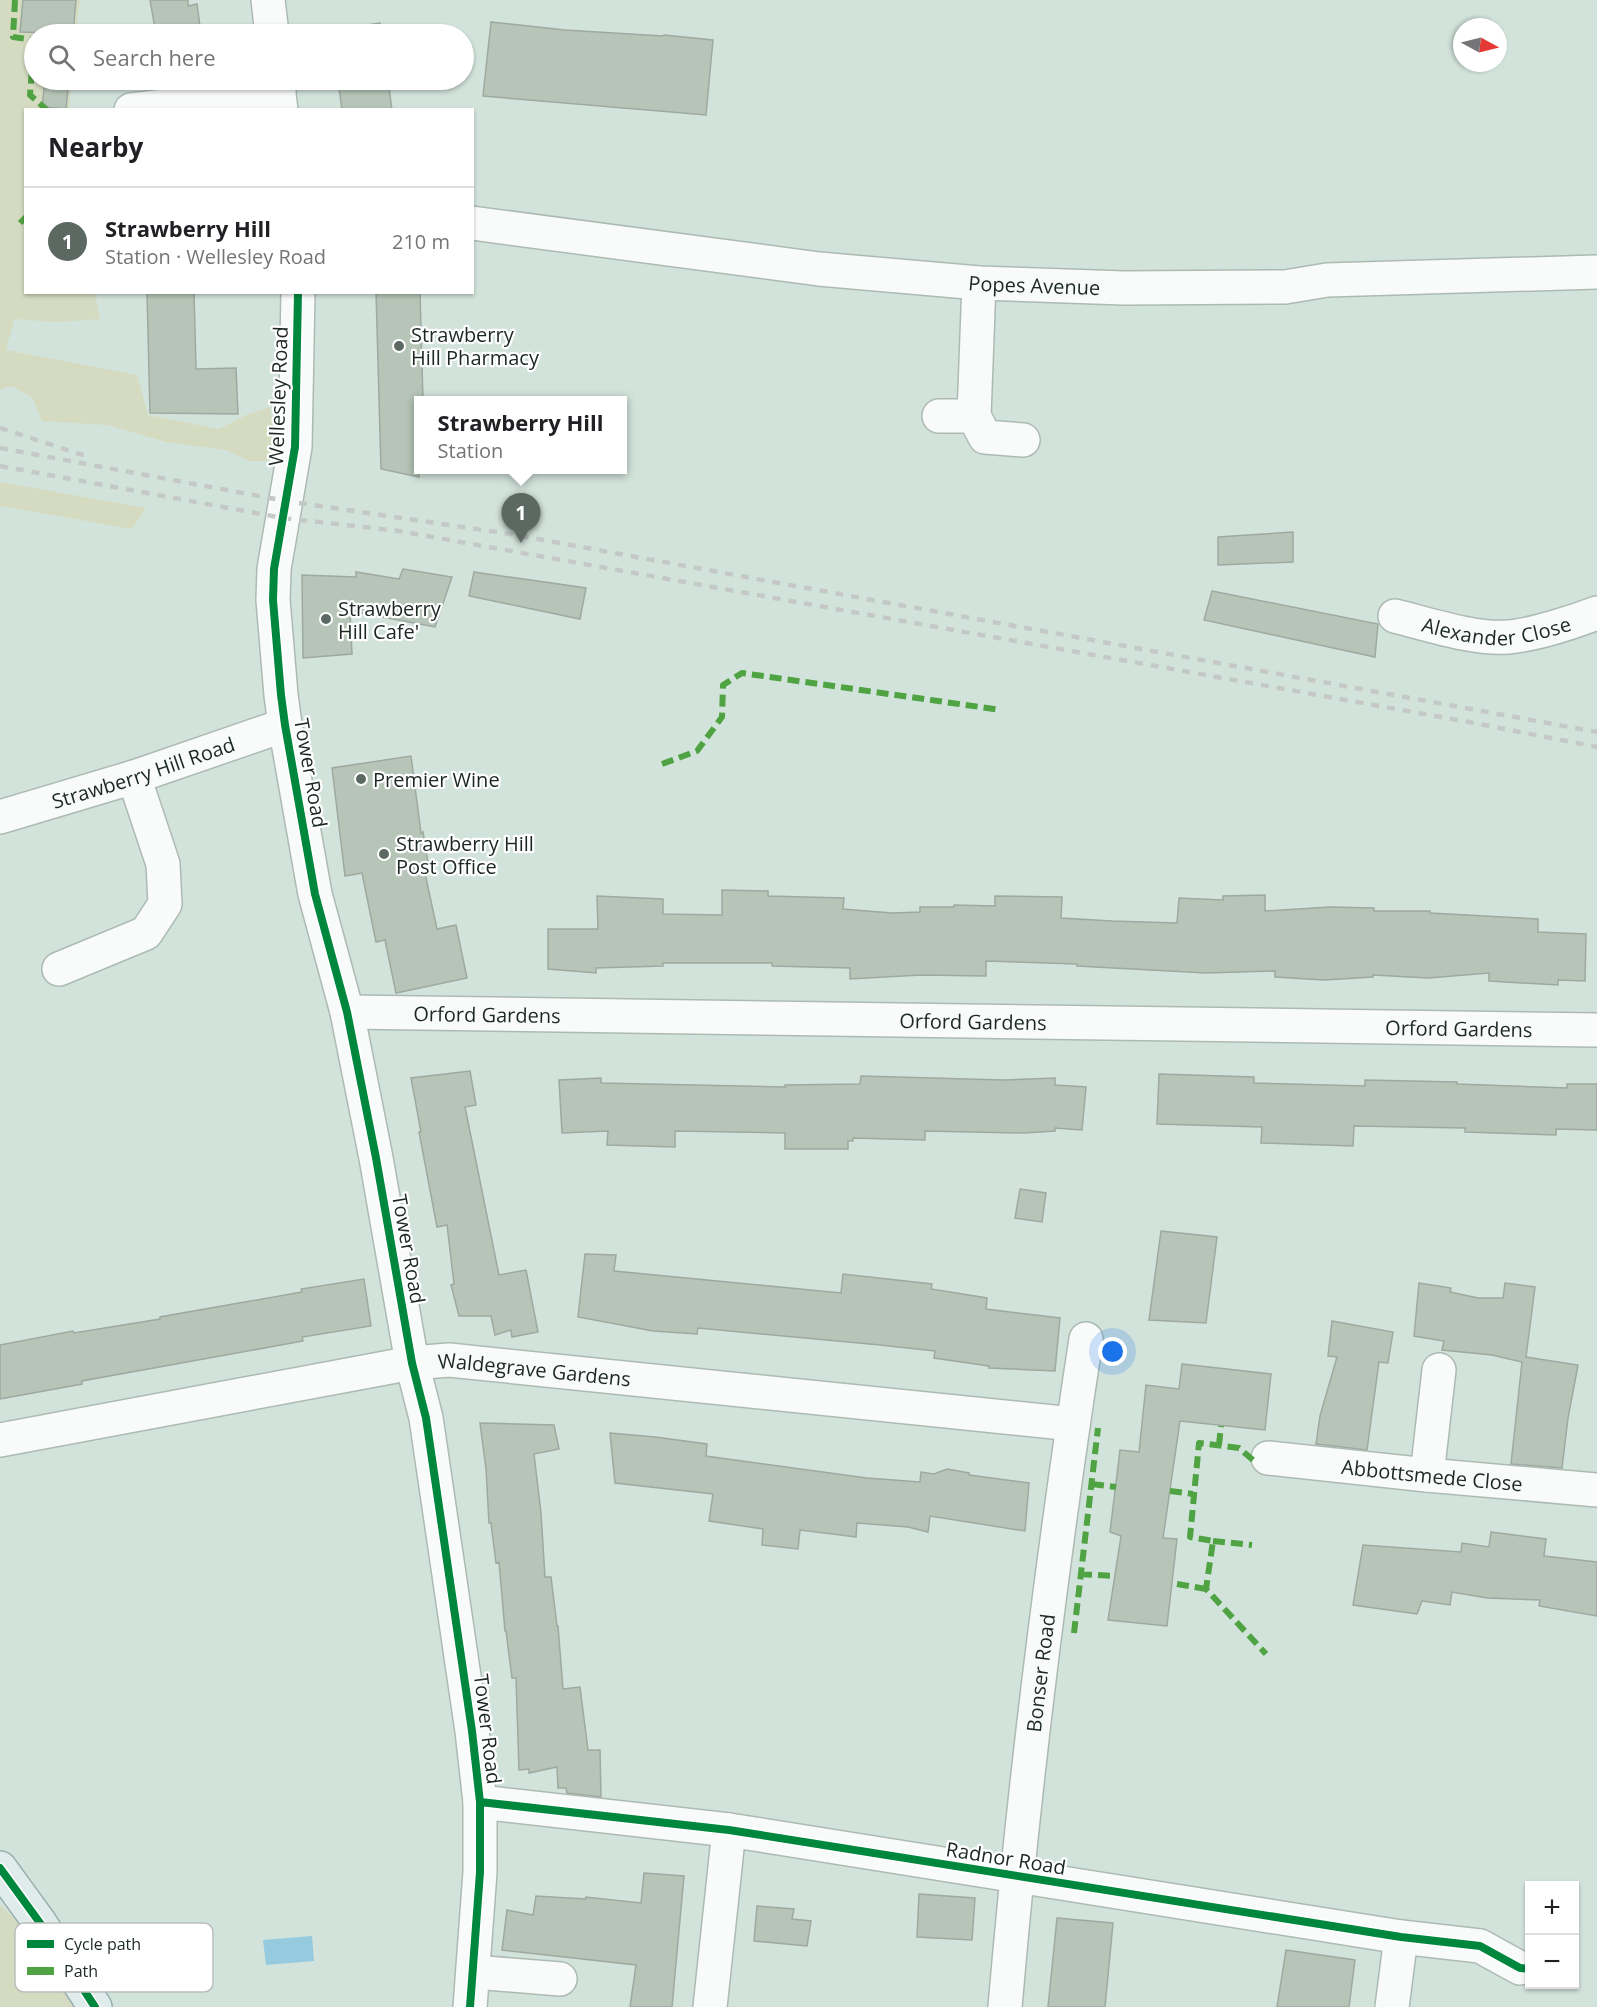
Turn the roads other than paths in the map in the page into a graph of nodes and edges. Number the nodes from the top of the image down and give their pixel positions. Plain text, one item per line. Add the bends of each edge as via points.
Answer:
1 (268, 0) edge
2 (271, 24) edge
3 (279, 94) edge
4 (150, 108) edge
5 (474, 224) edge
6 (1597, 272) edge
7 (979, 283) junction
8 (298, 294) edge
9 (939, 416) dead end
10 (974, 416) junction
11 (1023, 440) dead end
12 (286, 501) joint
13 (1597, 613) edge
14 (1395, 616) dead end
15 (285, 725) junction
16 (134, 777) junction
17 (0, 816) edge
18 (59, 969) dead end
19 (347, 1012) junction
20 (1597, 1030) edge
21 (1086, 1339) dead end
22 (412, 1363) junction
23 (1439, 1370) dead end
24 (1073, 1424) junction
25 (0, 1440) edge
26 (1268, 1458) dead end
27 (1427, 1475) junction
28 (1597, 1490) edge
29 (480, 1802) junction
30 (729, 1830) junction
31 (0, 1868) edge
32 (1016, 1876) junction
33 (40, 1923) edge
34 (1401, 1937) junction
35 (1520, 1968) dead end
36 (474, 1972) junction
37 (560, 1979) dead end
38 (85, 1992) edge
39 (95, 2007) edge
40 (470, 2007) edge
41 (710, 2007) edge
42 (1005, 2007) edge
43 (1392, 2007) edge

1 - 2 street
3 - 4 street
5 - 7 street, Popes Avenue via 819,269
6 - 7 street, Popes Avenue via 1328,280 1285,287 1124,288
7 - 10 street
8 - 12 street, Wellesley Road via 295,447
9 - 10 street
10 - 11 street via 985,437
12 - 15 street, Tower Road via 274,569 273,600
13 - 14 street, Alexander Close via 1508,637 1481,636
15 - 16 street, Strawberry Hill Road
15 - 19 street, Tower Road via 315,894
16 - 17 street, Strawberry Hill Road
16 - 18 street via 163,864 165,904 146,933
19 - 20 street, Orford Gardens
19 - 22 street, Tower Road
21 - 24 street, Bonser Road
22 - 24 street, Waldegrave Gardens via 449,1360
22 - 25 street, Waldegrave Gardens
22 - 29 street, Tower Road via 426,1418
23 - 27 street
24 - 32 street, Bonser Road
26 - 27 street, Abbottsmede Close
27 - 28 street, Abbottsmede Close
29 - 30 street, Radnor Road
29 - 36 street, Tower Road
30 - 32 street, Radnor Road
30 - 41 street
31 - 33 main road
32 - 34 street, Radnor Road
32 - 42 street, Bonser Road
34 - 35 street, Radnor Road via 1480,1946
34 - 43 street
36 - 37 street
36 - 40 street, Tower Road
38 - 39 main road

